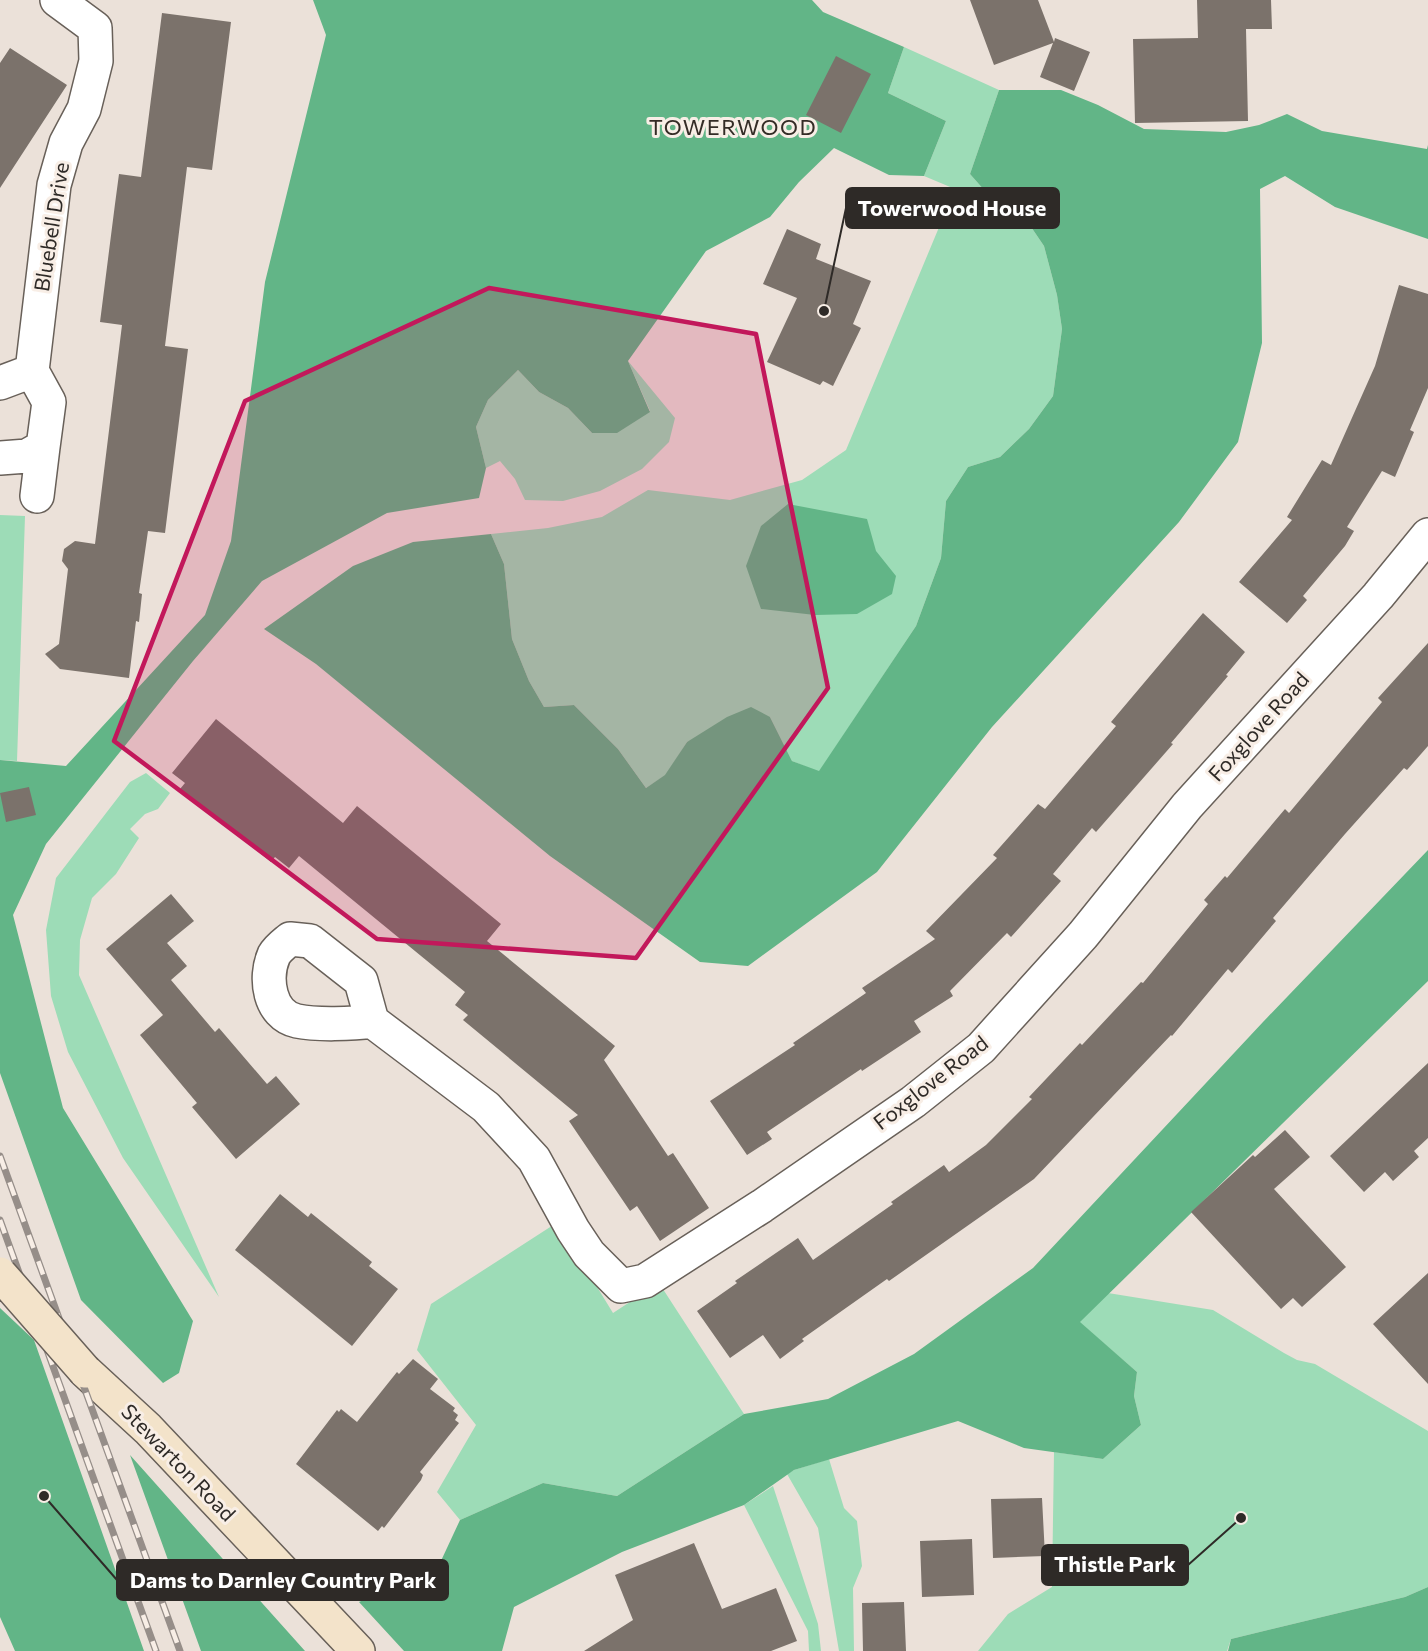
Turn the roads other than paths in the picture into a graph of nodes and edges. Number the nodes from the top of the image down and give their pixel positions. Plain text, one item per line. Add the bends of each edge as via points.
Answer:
1 (57, 0) edge
2 (32, 371) junction
3 (0, 383) edge
4 (43, 447) junction
5 (0, 458) edge
6 (37, 496) dead end
7 (1428, 535) edge
8 (372, 1021) dead end
9 (0, 1274) edge
10 (358, 1651) edge

1 - 2 street, Bluebell Drive via 95,27 96,61 84,109 66,143 54,185
2 - 3 street
2 - 4 street via 49,402
4 - 5 street via 27,456
4 - 6 street
7 - 8 street, Foxglove Road via 1378,596 1187,806 1083,935 981,1048 913,1102 645,1281 621,1286 589,1254 534,1160 486,1107
9 - 10 main road, Stewarton Road, bridge via 86,1371 148,1429

